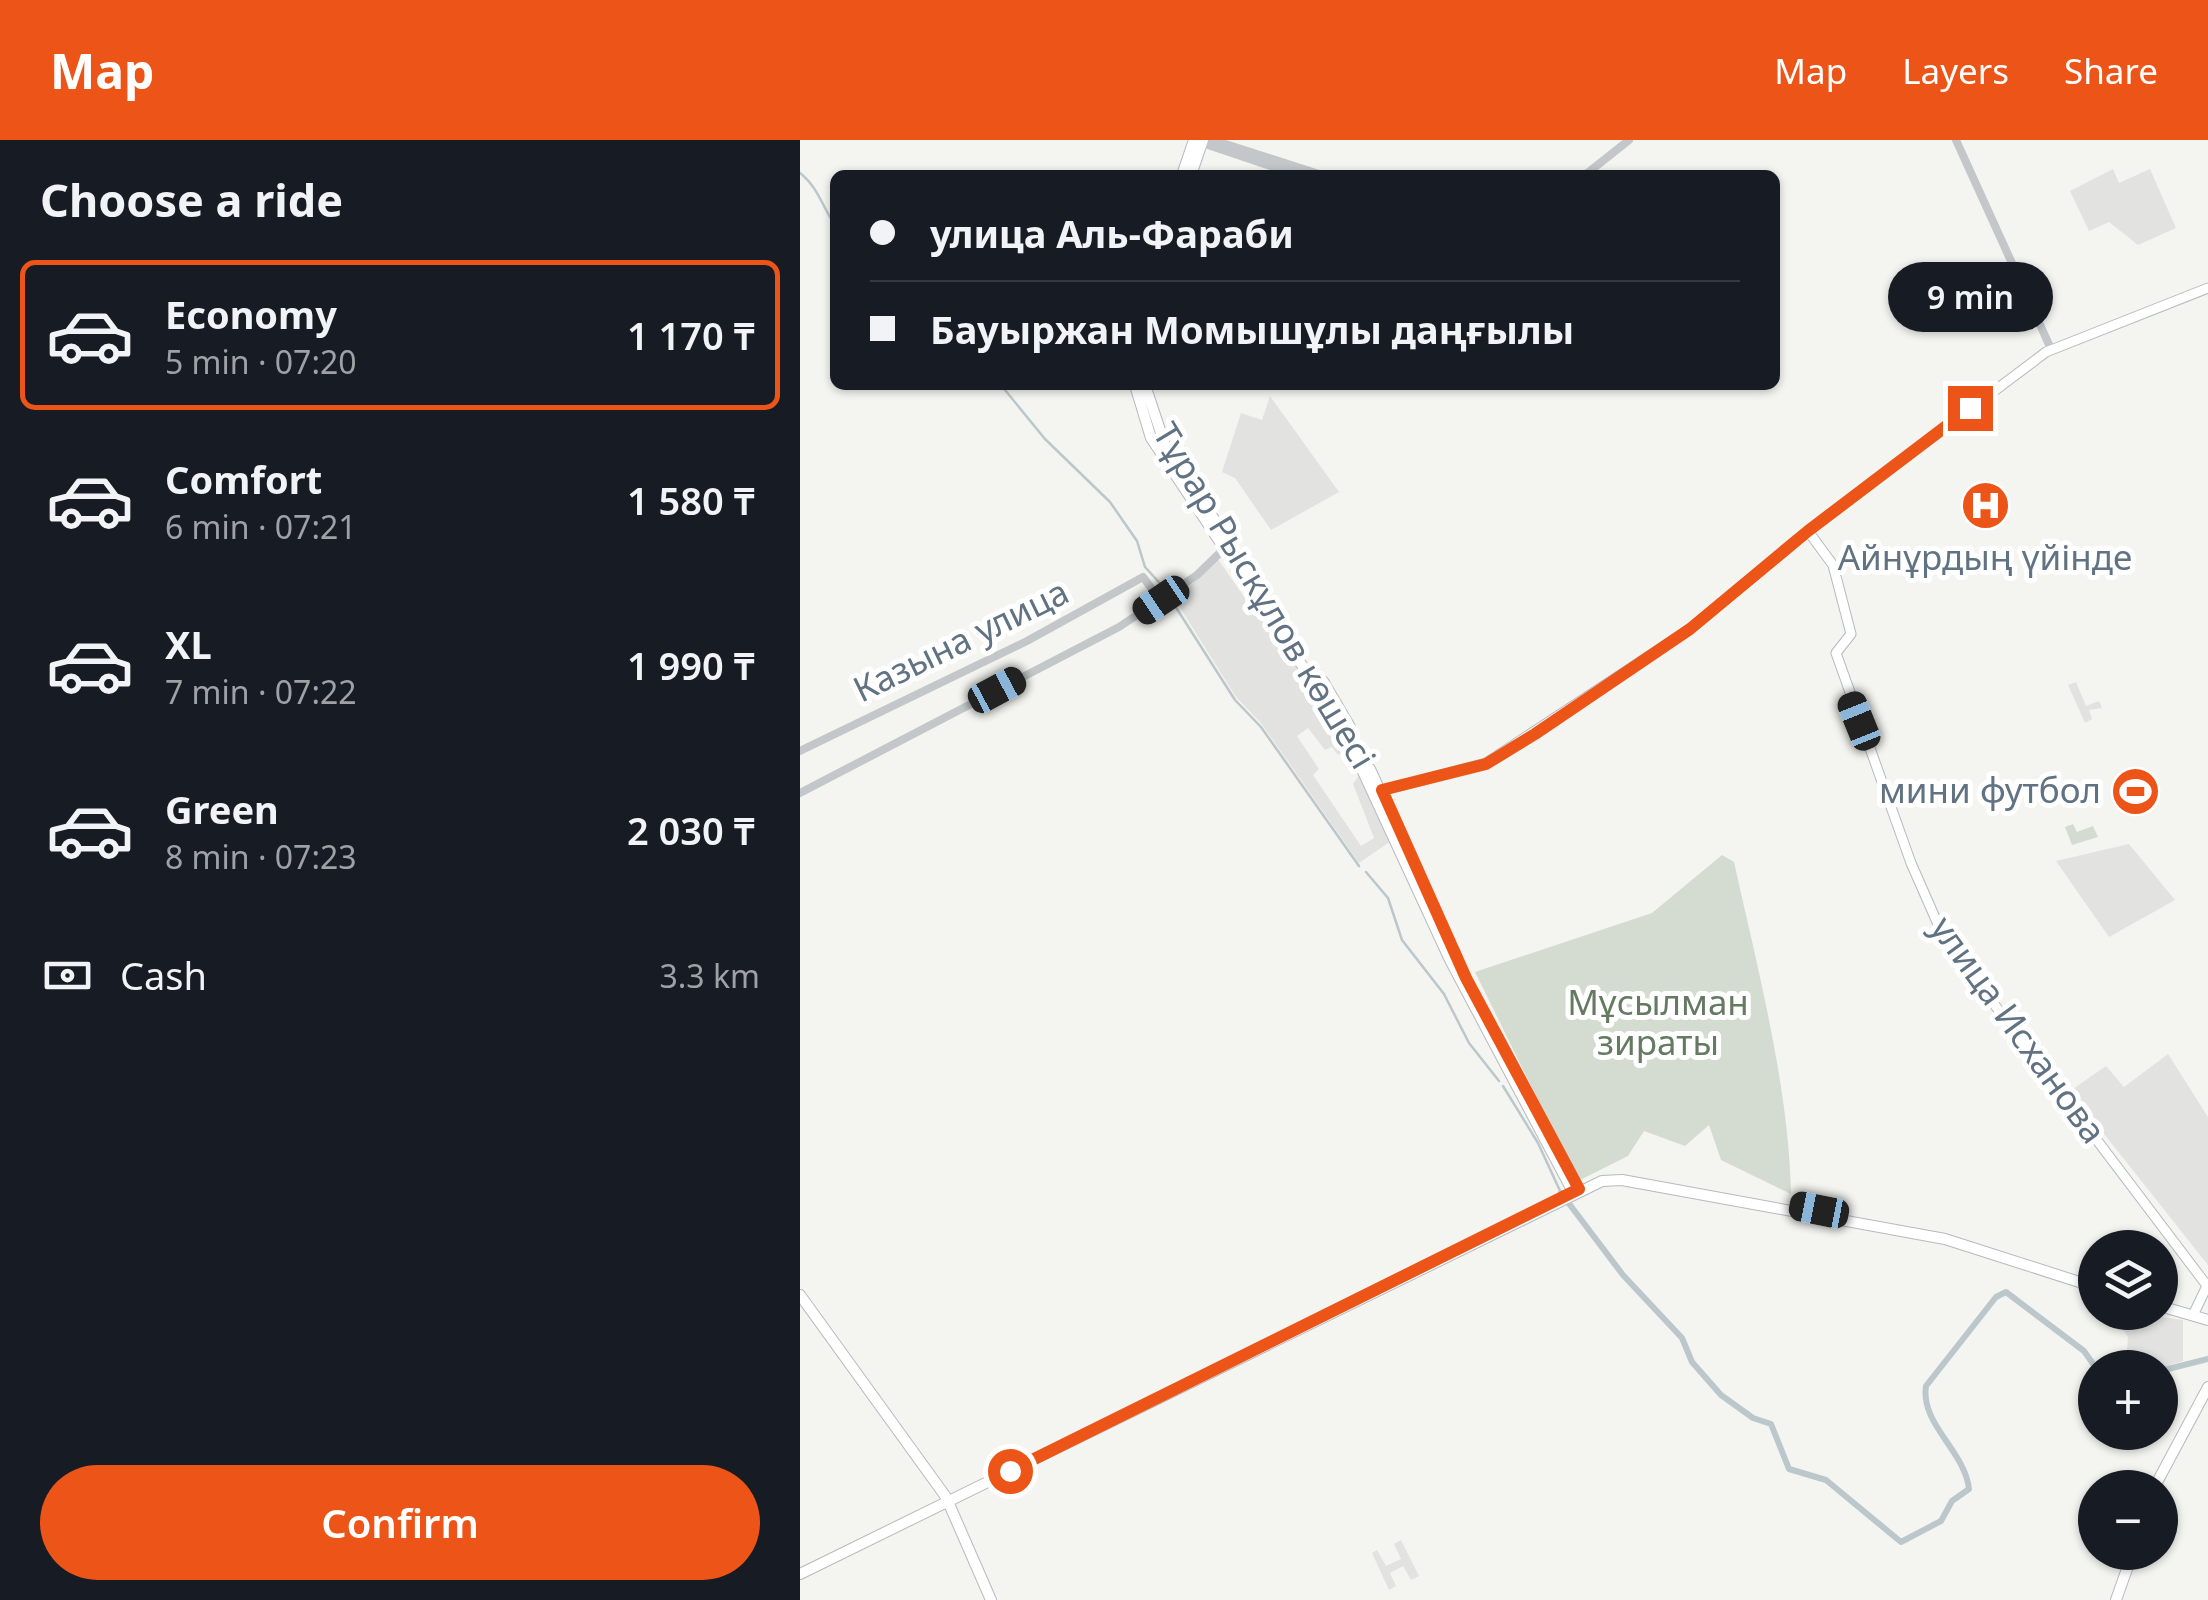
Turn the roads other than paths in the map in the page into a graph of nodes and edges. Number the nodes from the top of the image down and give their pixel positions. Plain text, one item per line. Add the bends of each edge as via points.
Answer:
1 (1183, 140) edge
2 (1629, 140) edge
3 (1956, 140) edge
4 (1200, 141) edge
5 (1188, 159) junction
6 (1184, 170) edge
7 (1192, 170) edge
8 (1283, 170) edge
9 (1304, 170) edge
10 (1591, 170) edge
11 (2208, 288) edge
12 (2050, 349) junction
13 (1137, 390) edge
14 (1146, 390) edge
15 (1149, 418) junction
16 (1808, 531) junction
17 (1228, 546) junction
18 (1161, 600) junction
19 (800, 750) edge
20 (800, 792) edge
21 (1378, 792) junction
22 (1568, 1192) junction
23 (2078, 1279) edge
24 (2207, 1286) edge
25 (800, 1296) edge
26 (800, 1306) edge
27 (2178, 1307) edge
28 (2178, 1309) edge
29 (2195, 1311) junction
30 (2208, 1318) edge
31 (2208, 1387) edge
32 (2208, 1400) edge
33 (2166, 1470) edge
34 (2167, 1470) edge
35 (944, 1500) junction
36 (2124, 1570) edge
37 (800, 1572) edge
38 (988, 1600) edge
39 (2113, 1600) edge

1 - 5 main road
2 - 10 street
3 - 12 street
4 - 5 main road
4 - 7 main road
4 - 8 street
4 - 9 street
5 - 6 main road
11 - 12 main road
12 - 16 main road
13 - 15 main road, Тұрар Рыскұлов көшесі
14 - 15 main road, Тұрар Рыскұлов көшесі
15 - 17 main road, Тұрар Рыскұлов көшесі
16 - 21 main road via 1690,629 1519,744 1486,764
16 - 24 main road, улица Исханова via 1833,565 1851,634 1836,654 1849,696 1944,938
17 - 18 street
17 - 21 main road, Тұрар Рыскұлов көшесі via 1336,708
18 - 19 street, Казына улица via 1143,577
18 - 20 street
21 - 22 main road, Тұрар Рыскұлов көшесі
21 - 22 main road, Тұрар Рыскұлов көшесі via 1450,960
22 - 23 main road via 1622,1180 1928,1235
22 - 35 main road
24 - 29 main road
25 - 35 main road
26 - 35 main road
27 - 29 main road
28 - 30 main road
29 - 30 main road
31 - 33 main road
32 - 34 main road
35 - 37 main road
35 - 38 main road
36 - 39 main road

